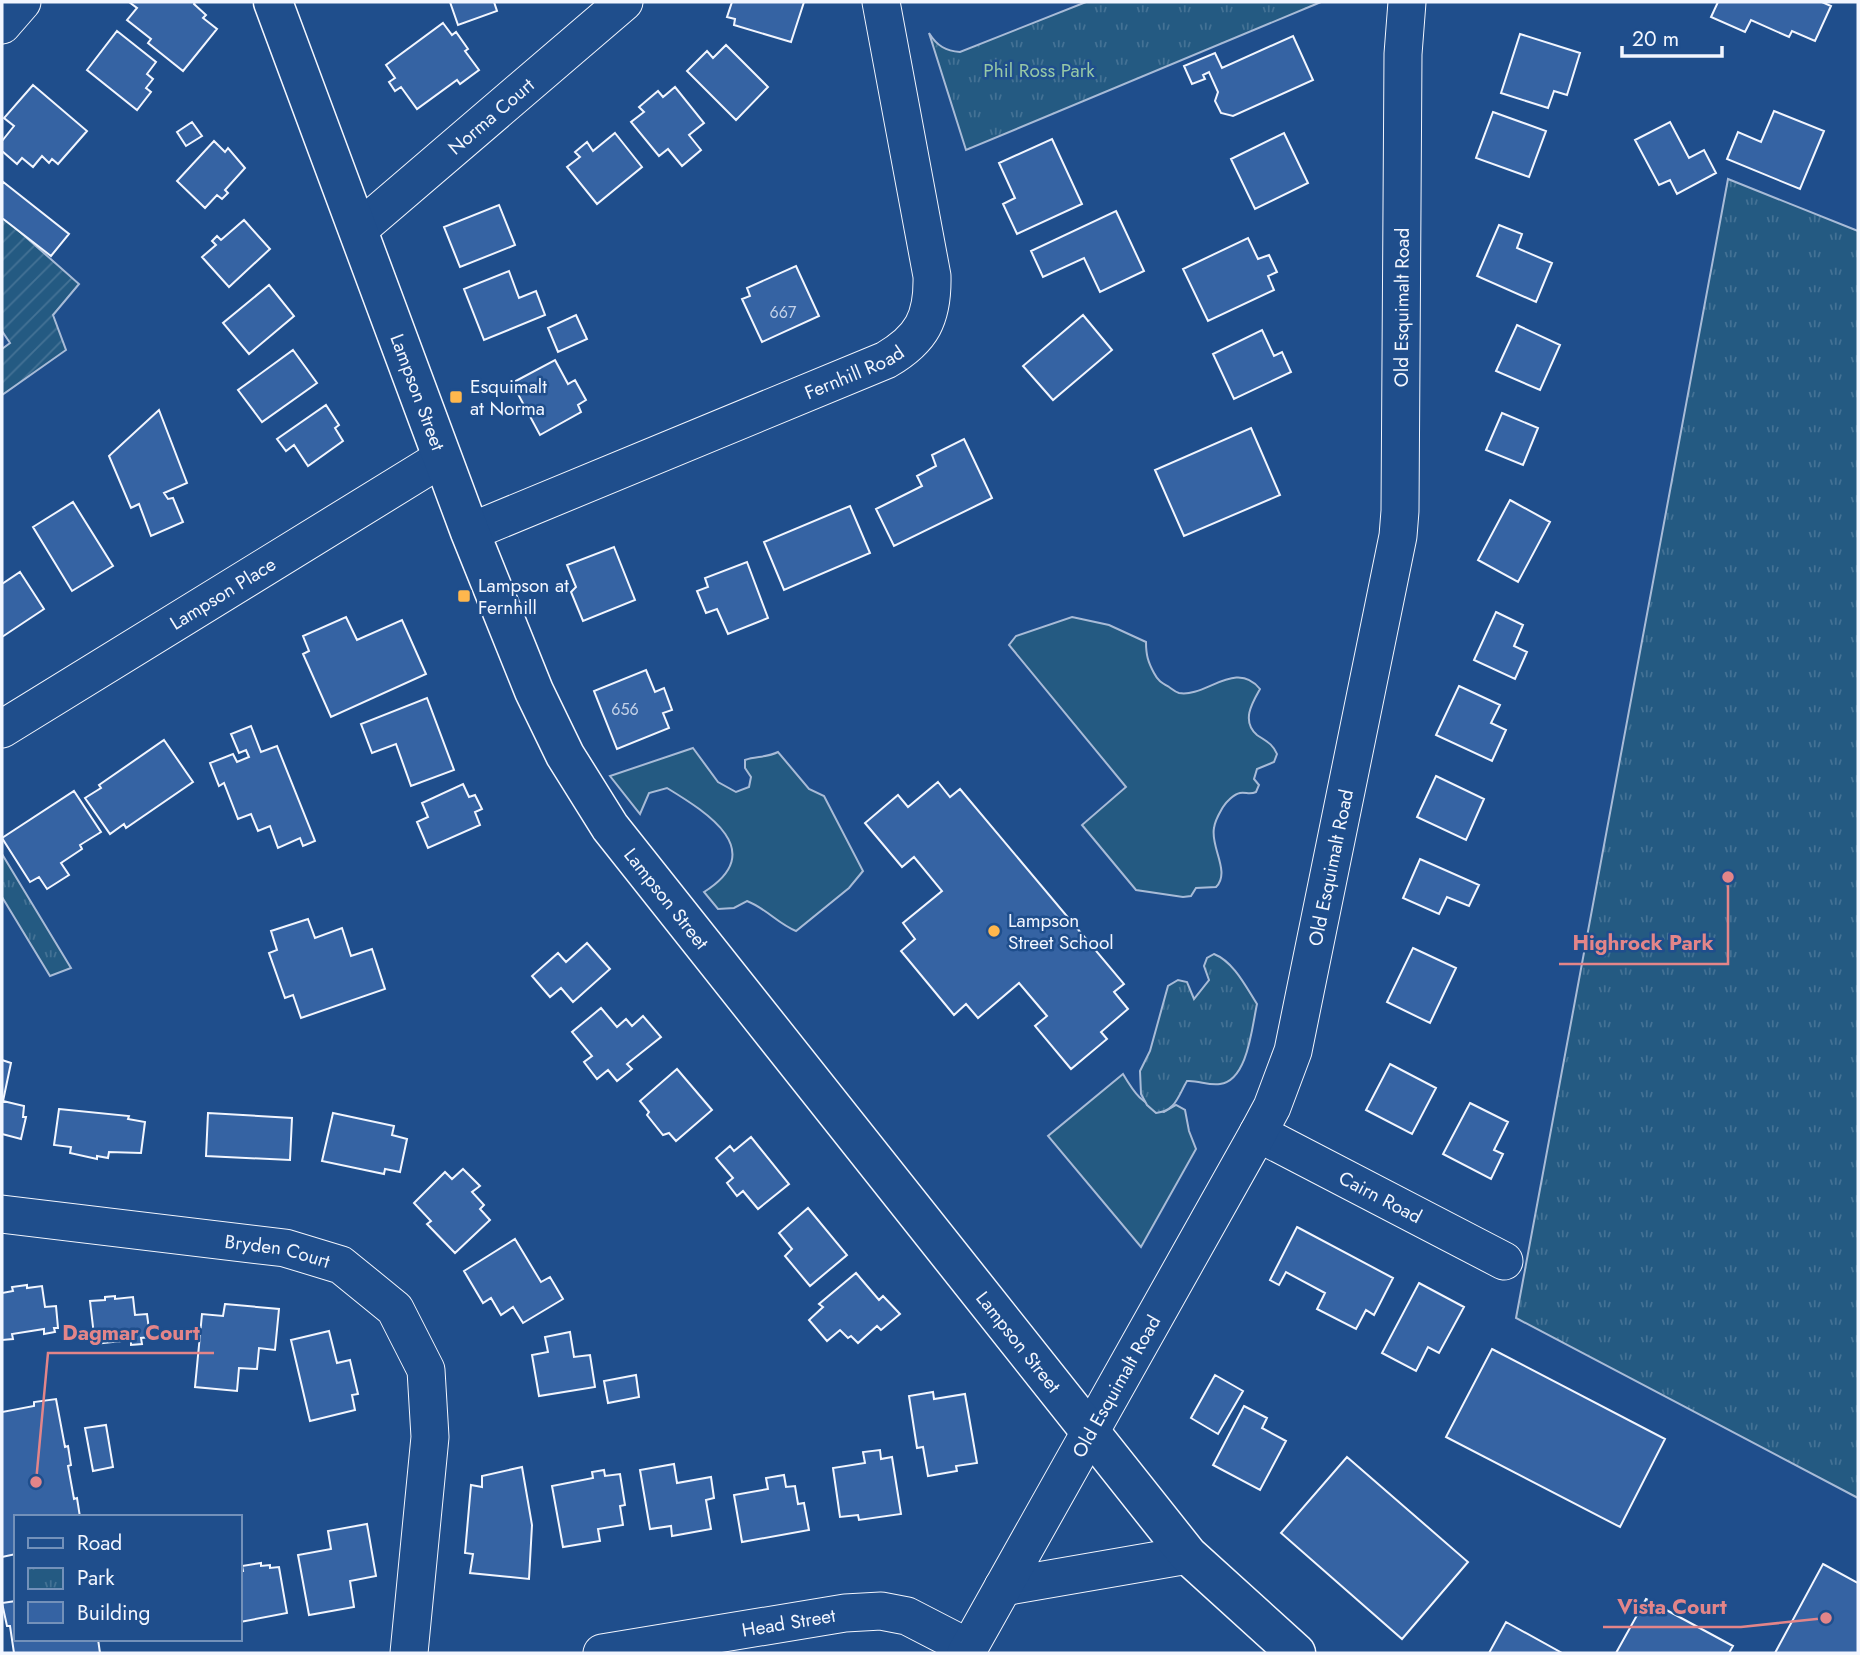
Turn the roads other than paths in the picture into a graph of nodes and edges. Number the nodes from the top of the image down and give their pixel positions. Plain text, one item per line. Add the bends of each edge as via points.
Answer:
1 (22, 2) edge
2 (273, 2) edge
3 (624, 2) edge
4 (881, 2) edge
5 (1407, 2) edge
6 (2, 25) edge
7 (358, 230) junction
8 (442, 458) junction
9 (470, 531) junction
10 (2, 729) edge
11 (1258, 1133) junction
12 (2, 1214) edge
13 (1504, 1261) dead end
14 (1089, 1431) junction
15 (1188, 1555) junction
16 (1003, 1587) junction
17 (967, 1650) edge
18 (408, 1653) edge
19 (602, 1653) edge
20 (1296, 1653) edge

1 - 6 street
2 - 7 main road, Lampson Street
3 - 7 street, Norma Court
4 - 9 street, Fernhill Road via 932,276 928,317 918,335 886,360
5 - 11 street, Old Esquimalt Road via 1398,536 1300,1023 1283,1079
7 - 8 main road, Lampson Street
8 - 9 main road, Lampson Street
8 - 10 street, Lampson Place
9 - 14 main road, Lampson Street via 534,691 565,755 610,827
11 - 13 street, Cairn Road
11 - 14 street, Old Esquimalt Road
12 - 18 street, Bryden Court via 285,1248 341,1265 395,1309 426,1370 430,1437
14 - 15 main road, Lampson Street
14 - 16 street, Old Esquimalt Road
15 - 16 street
15 - 20 main road, Lampson Street
16 - 17 street, Old Esquimalt Road
17 - 19 street, Head Street via 907,1616 881,1611

